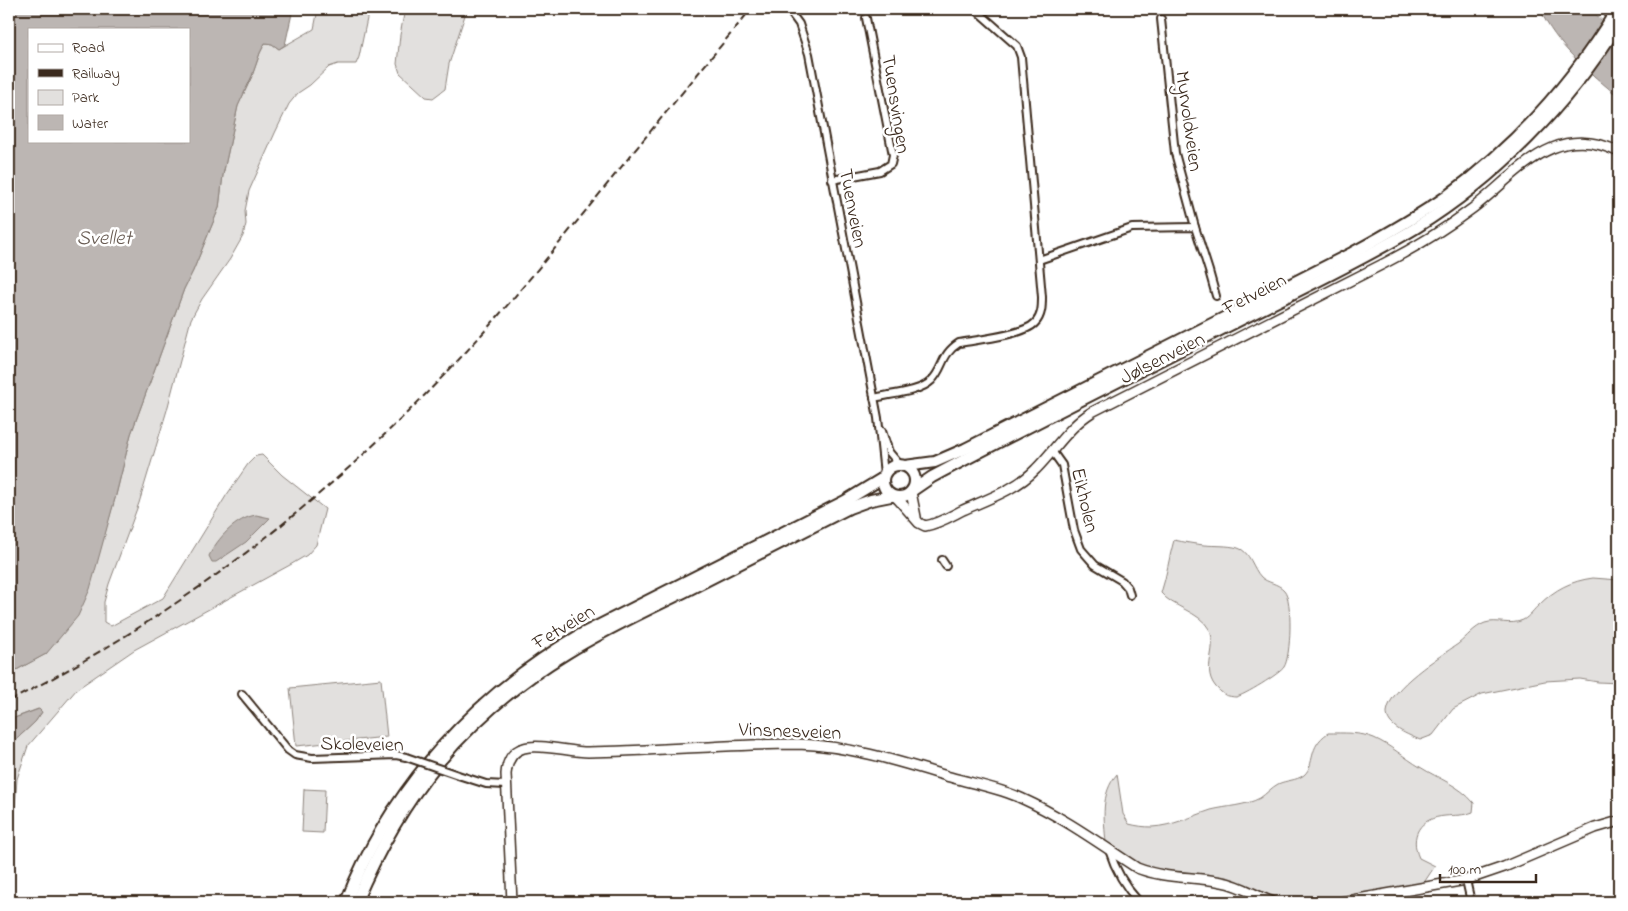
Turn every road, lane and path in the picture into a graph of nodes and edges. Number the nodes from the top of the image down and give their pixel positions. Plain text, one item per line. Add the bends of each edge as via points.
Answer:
1 (788, 9) edge
2 (975, 9) edge
3 (866, 18) dead end
4 (1617, 18) edge
5 (1162, 19) dead end
6 (1575, 78) junction
7 (1619, 152) edge
8 (832, 180) junction
9 (1195, 227) junction
10 (1039, 260) junction
11 (1216, 296) dead end
12 (874, 398) junction
13 (878, 418) junction
14 (1052, 451) junction
15 (903, 466) junction
16 (884, 476) junction
17 (912, 491) junction
18 (894, 497) junction
19 (916, 520) junction
20 (1130, 595) dead end
21 (242, 694) dead end
22 (506, 785) junction
23 (1619, 821) edge
24 (1109, 850) junction
25 (1466, 880) junction
26 (346, 902) edge
27 (356, 902) edge
28 (512, 902) edge
29 (1139, 902) edge
30 (1180, 902) edge
31 (1191, 902) edge
32 (1273, 902) edge
33 (1341, 902) edge
34 (1471, 902) edge

1 - 8 street, Tuenveien via 799,24 809,54
2 - 10 street via 1017,46 1021,57
3 - 8 street, Tuensvingen via 893,155 891,164 880,171
4 - 6 highway
5 - 9 street, Myrvoldveien via 1175,152
6 - 15 highway, Fetveien via 1484,166 1446,196 1388,234 953,455 927,464
6 - 17 highway, Fetveien via 1542,124 1497,167 1413,229 946,469
7 - 14 main road, Jølsenveien via 1584,143 1560,145 1545,151 1528,161 1473,208 1419,244 1096,409 1076,424
8 - 12 street, Tuenveien
9 - 10 street via 1132,228
9 - 11 street, Myrvoldveien
10 - 12 street via 1042,302 1034,324 1018,332 959,343 950,348 931,382 920,388
12 - 13 street, Tuenveien
13 - 15 street, Tuenveien via 889,452
13 - 16 street, Tuenveien
14 - 19 main road, Jølsenveien via 1029,476 1006,490 931,525 923,526
14 - 20 street, Eikholen via 1063,469 1080,549 1094,565 1122,581
15 - 16 highway via 891,467
15 - 17 highway via 910,469 915,477
16 - 18 highway via 884,488
16 - 26 highway, Fetveien via 845,501 580,635 511,681 458,728 422,770 375,842
17 - 18 highway via 905,497
17 - 19 main road
18 - 19 main road
18 - 27 highway, Fetveien via 871,500 849,508 620,624 568,652 517,688 465,734 419,787 383,846
21 - 22 street, Skoleveien, bridge via 288,750 296,755 312,758 406,757 486,784
22 - 24 main road, Vinsnesveien via 508,762 514,753 526,747 586,752 767,744 825,745 911,764 1018,796
22 - 28 main road, Vinsnesveien
23 - 25 main road
24 - 29 street via 1117,870
24 - 32 main road, Vinsnesveien via 1147,872 1222,882
25 - 33 main road
25 - 34 street
30 - 31 street

